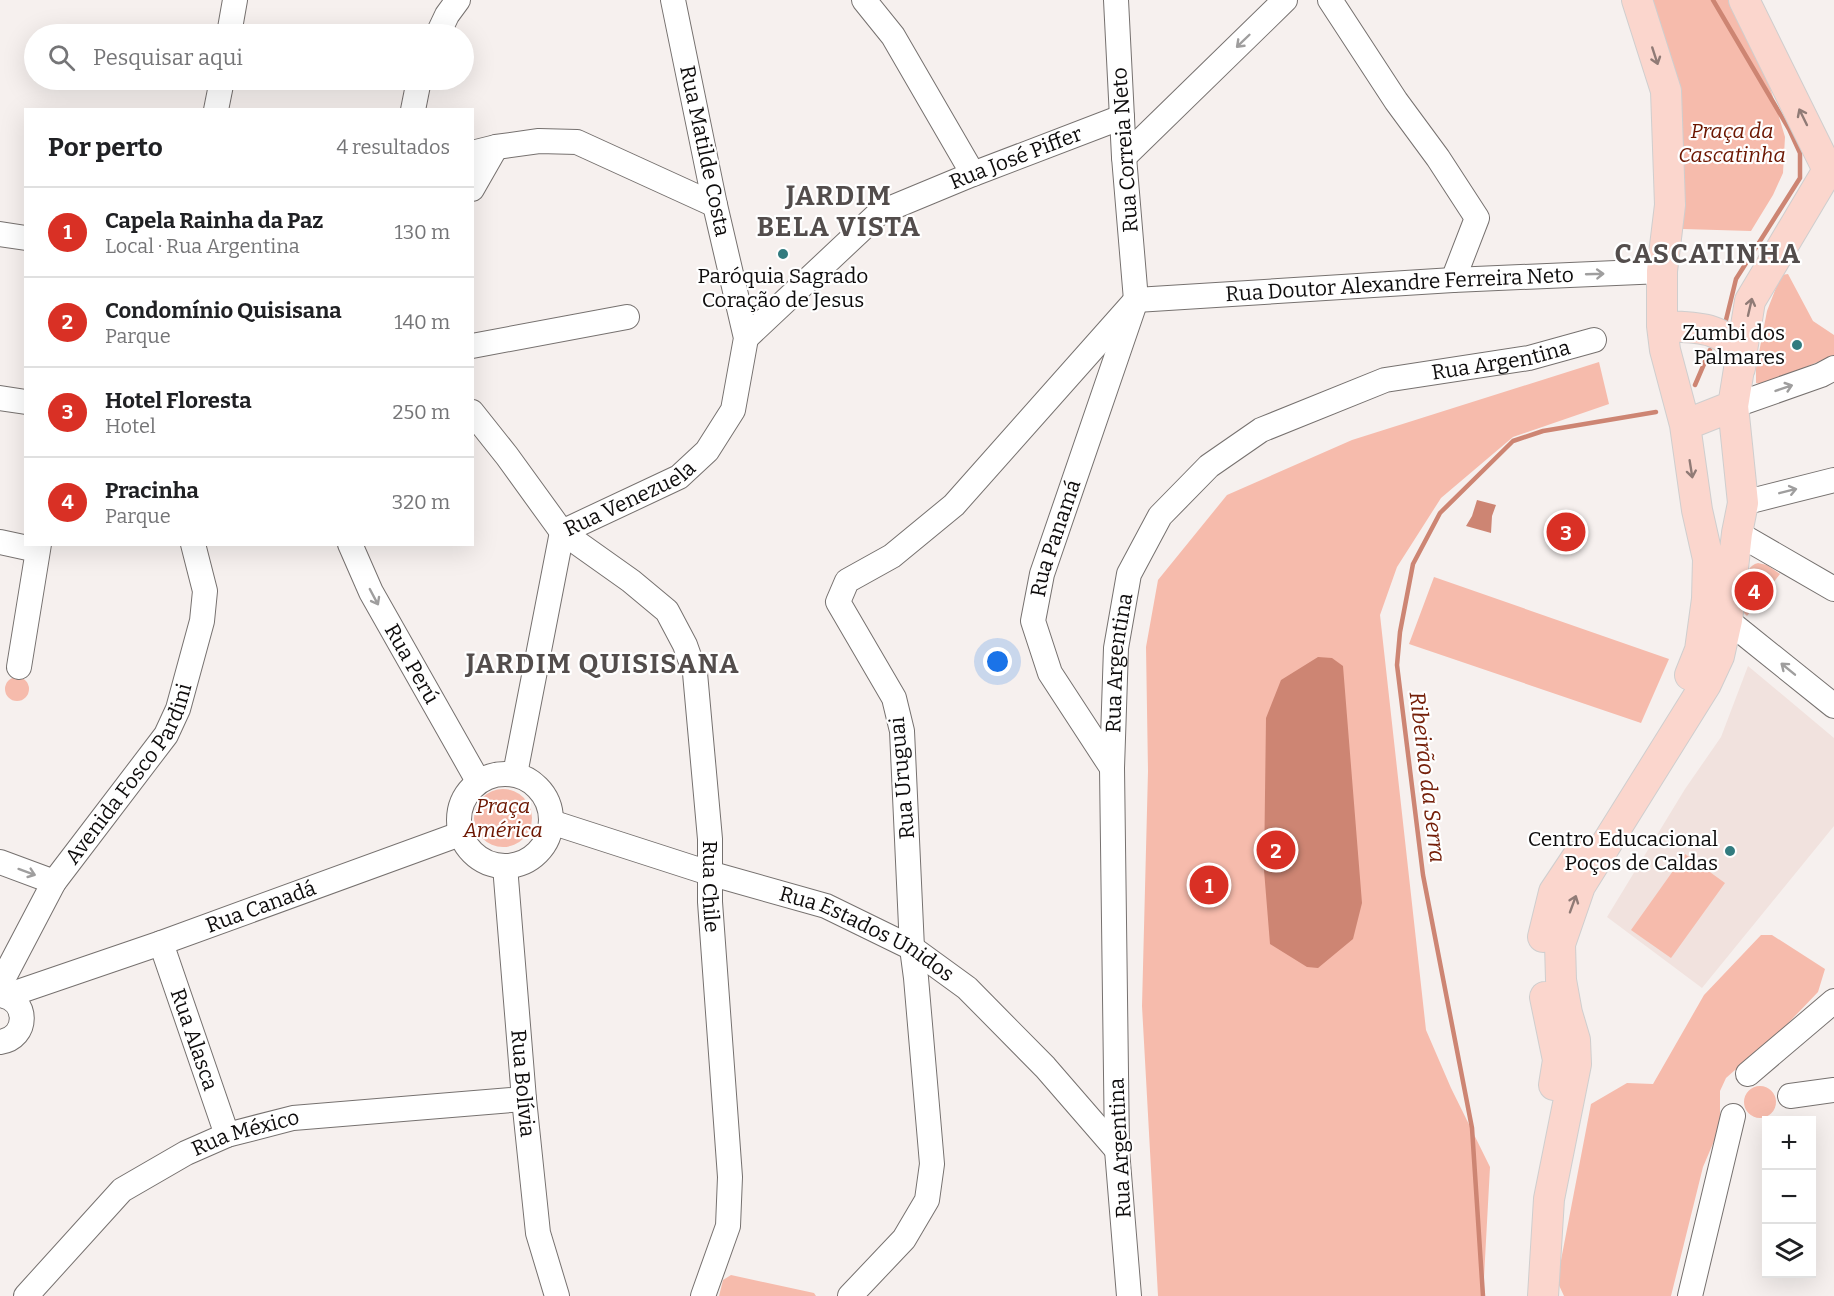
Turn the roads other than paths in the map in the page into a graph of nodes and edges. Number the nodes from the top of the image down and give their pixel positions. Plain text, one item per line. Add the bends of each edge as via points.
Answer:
1 (235, 0) edge
2 (458, 0) edge
3 (673, 0) edge
4 (864, 0) edge
5 (1116, 0) edge
6 (1285, 0) edge
7 (1330, 0) edge
8 (1637, 0) edge
9 (1744, 0) edge
10 (231, 24) edge
11 (443, 24) edge
12 (220, 90) edge
13 (417, 90) edge
14 (216, 108) edge
15 (413, 108) edge
16 (1122, 117) junction
17 (496, 147) junction
18 (474, 152) edge
19 (1124, 157) junction
20 (973, 174) junction
21 (1831, 175) edge
22 (474, 186) edge
23 (715, 205) junction
24 (0, 234) edge
25 (24, 238) edge
26 (1662, 271) junction
27 (1453, 280) junction
28 (1136, 300) junction
29 (627, 317) dead end
30 (1662, 326) junction
31 (746, 338) junction
32 (1594, 340) dead end
33 (474, 346) edge
34 (1834, 368) edge
35 (1740, 372) junction
36 (0, 398) edge
37 (24, 402) edge
38 (1733, 406) junction
39 (474, 415) edge
40 (1684, 425) junction
41 (1834, 480) edge
42 (1743, 503) junction
43 (1697, 510) junction
44 (562, 532) junction
45 (1737, 533) junction
46 (0, 542) edge
47 (24, 545) edge
48 (194, 546) edge
49 (351, 546) edge
50 (38, 547) edge
51 (1834, 589) edge
52 (1727, 620) junction
53 (19, 667) dead end
54 (1834, 706) edge
55 (1112, 768) junction
56 (515, 774) junction
57 (478, 782) junction
58 (551, 822) junction
59 (460, 834) junction
60 (0, 862) edge
61 (506, 866) junction
62 (710, 873) junction
63 (54, 882) junction
64 (161, 943) junction
65 (912, 948) junction
66 (62, 978) junction
67 (2, 992) edge
68 (1834, 1001) edge
69 (23, 1018) junction
70 (2, 1043) edge
71 (1748, 1074) dead end
72 (1834, 1090) edge
73 (1790, 1096) dead end
74 (524, 1099) junction
75 (1733, 1116) dead end
76 (227, 1135) junction
77 (1117, 1150) junction
78 (26, 1296) edge
79 (557, 1296) edge
80 (703, 1296) edge
81 (850, 1296) edge
82 (1129, 1296) edge
83 (1528, 1296) edge
84 (1543, 1296) edge
85 (1690, 1296) edge

1 - 10 street
2 - 11 street
3 - 23 street, Rua Matilde Costa
4 - 20 street via 893,36
5 - 16 street, Rua Correia Neto
6 -> 19 street
7 - 27 street via 1477,218
8 -> 26 main road via 1666,91 1670,206
21 -> 9 main road
12 - 14 street
13 - 15 street
16 - 19 street, Rua Correia Neto
16 - 20 street, Rua José Piffer
17 - 18 street
17 - 22 street
17 - 23 street via 538,141 577,142
19 - 28 street, Rua Correia Neto
20 - 31 street, Rua José Piffer via 879,213
35 -> 21 main road via 1750,301
23 - 31 street, Rua Matilde Costa
24 - 25 street
27 -> 26 street, Rua Doutor Alexandre Ferreira Neto
26 - 30 main road
27 - 28 street, Rua Doutor Alexandre Ferreira Neto
28 - 55 street, Rua Panamá via 1042,574 1033,621 1050,673
28 - 65 street, Rua Uruguai via 954,505 891,556 847,581 838,602 894,698 902,731
29 - 33 street
30 - 35 main road via 1700,328 1721,334 1742,355
30 - 40 main road
31 - 44 street, Rua Venezuela via 732,410 707,451 679,477
32 - 55 street, Rua Argentina via 1529,358 1385,380 1261,430 1209,466 1160,516 1130,574 1116,648
38 -> 34 street
35 - 38 main road
36 - 37 street
38 - 40 main road
38 - 42 main road
39 - 44 street, Rua Chile
40 -> 43 main road
42 -> 41 street
42 - 45 main road
43 - 45 main road
43 - 83 main road via 1708,559 1700,650 1682,693 1554,892 1543,938 1541,969 1558,1060 1540,1167
44 - 56 street, Rua Venezuela
44 - 62 street, Rua Chile via 667,611 685,645 695,673
45 - 51 street
45 - 52 main road
46 - 47 street
48 - 63 street, Avenida Fosco Pardini via 205,591 202,621 178,709 166,735
49 -> 57 street, Rua Perú via 371,592
50 - 53 street
54 -> 52 street
84 -> 52 main road via 1549,1199 1576,1064 1560,944 1580,886 1706,684 1719,656
55 - 77 street, Rua Argentina
56 - 57 street via 502,773
56 - 58 street via 538,787 546,797
57 - 59 street via 460,805
58 - 61 street via 542,848 532,858
58 - 62 street, Rua Estados Unidos
59 - 61 street via 477,858
59 - 64 street, Rua Canadá
60 -> 63 street
61 - 74 street, Rua Bolívia
62 - 65 street, Rua Estados Unidos via 826,906
62 - 80 street, Rua Chile via 730,1177 728,1226
63 - 67 street, Avenida Fosco Pardini
64 - 66 street, Rua Canadá
64 - 76 street, Rua Alasca
65 - 77 street, Rua Estados Unidos via 967,988 1045,1066
65 - 81 street, Rua Uruguai via 932,1164 927,1200 904,1239
66 - 67 street, Rua Canadá
66 - 69 street
67 - 69 street via 18,1005
68 - 71 street
69 - 70 street via 18,1032
72 - 73 street
74 - 76 street, Rua México via 293,1118
74 - 79 street, Rua Bolívia via 538,1233
75 - 85 street
76 - 78 street, Rua México via 186,1153 122,1190
77 - 82 street, Rua Argentina

